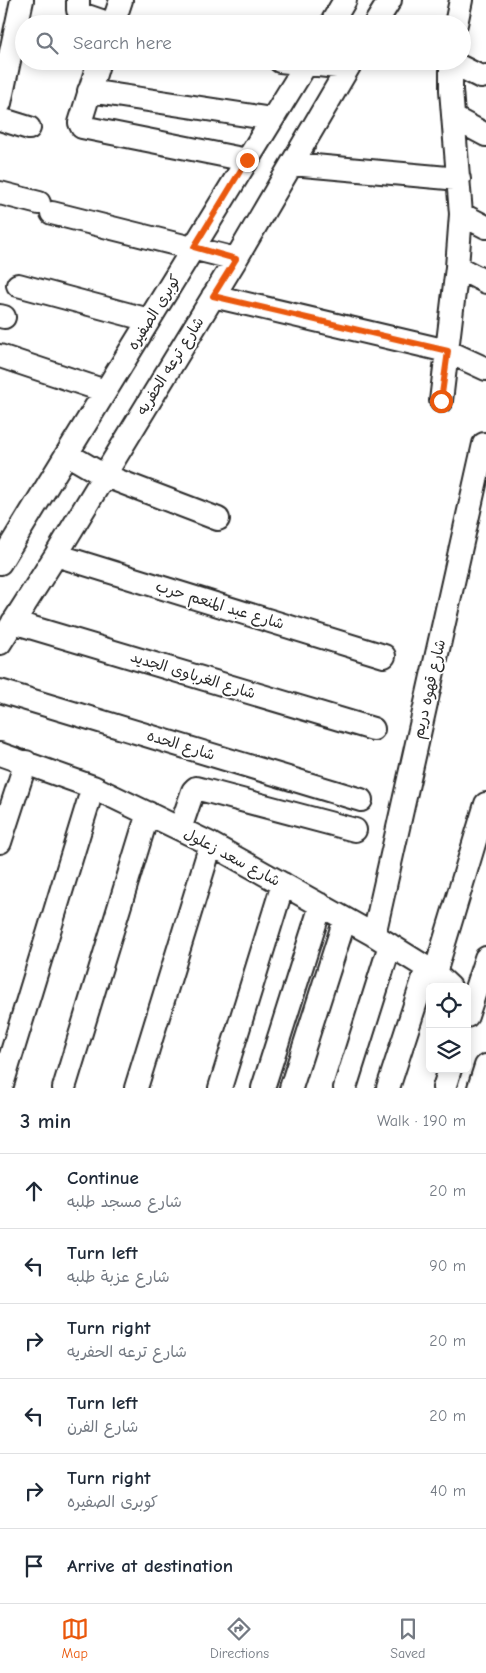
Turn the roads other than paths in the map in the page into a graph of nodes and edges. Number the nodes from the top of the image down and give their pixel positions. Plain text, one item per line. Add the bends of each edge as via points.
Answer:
1 (22, 0) edge
2 (78, 0) edge
3 (121, 0) edge
4 (345, 0) edge
5 (390, 0) edge
6 (461, 0) edge
7 (19, 15) edge
8 (84, 15) edge
9 (115, 15) edge
10 (336, 15) edge
11 (381, 15) edge
12 (458, 15) edge
13 (15, 33) edge
14 (96, 70) edge
15 (303, 70) edge
16 (347, 70) edge
17 (451, 70) edge
18 (468, 70) edge
19 (486, 76) edge
20 (89, 91) junction
21 (0, 103) edge
22 (454, 118) junction
23 (0, 119) edge
24 (272, 119) junction
25 (29, 128) dead end
26 (486, 135) edge
27 (247, 160) junction
28 (292, 164) junction
29 (459, 179) junction
30 (0, 193) edge
31 (461, 214) junction
32 (486, 227) edge
33 (194, 247) junction
34 (236, 259) junction
35 (458, 267) junction
36 (486, 282) edge
37 (18, 285) dead end
38 (213, 296) junction
39 (149, 320) junction
40 (448, 351) junction
41 (0, 356) edge
42 (486, 369) edge
43 (105, 391) junction
44 (441, 401) dead end
45 (484, 444) dead end
46 (67, 454) junction
47 (103, 475) junction
48 (218, 518) dead end
49 (56, 555) junction
50 (0, 562) edge
51 (13, 622) junction
52 (0, 643) edge
53 (384, 656) dead end
54 (0, 690) edge
55 (373, 729) dead end
56 (0, 754) edge
57 (26, 762) junction
58 (93, 787) junction
59 (361, 800) dead end
60 (486, 804) edge
61 (148, 813) junction
62 (180, 829) junction
63 (355, 830) dead end
64 (0, 842) edge
65 (211, 844) junction
66 (282, 884) junction
67 (321, 905) junction
68 (345, 919) junction
69 (382, 940) junction
70 (486, 958) edge
71 (437, 976) edge
72 (471, 1000) edge
73 (471, 1010) edge
74 (486, 1022) edge
75 (486, 1066) edge
76 (449, 1073) edge
77 (1, 1088) edge
78 (64, 1088) edge
79 (136, 1088) edge
80 (220, 1088) edge
81 (263, 1088) edge
82 (291, 1088) edge
83 (345, 1088) edge
84 (388, 1088) edge
85 (444, 1088) edge
86 (480, 1088) edge

1 - 7 street
2 - 8 street via 78,10
3 - 9 street
4 - 10 street
5 - 11 street
6 - 12 street
13 - 21 street
14 - 20 street
15 - 24 street, كوبرى الصفيره
16 - 28 street, شارع ترعه الحفريه
17 - 22 street
18 - 19 street via 481,77
20 - 24 street
20 - 27 street via 80,123 82,127
22 - 26 street
22 - 29 street
23 - 25 street
24 - 27 street, كوبرى الصفيره
27 - 33 street, كوبرى الصفيره
28 - 29 street
28 - 34 street, شارع ترعه الحفريه
29 - 31 street
30 - 33 street
31 - 32 street
31 - 35 street
33 - 34 street
33 - 39 street, كوبرى الصفيره
34 - 38 street, شارع ترعه الحفريه
35 - 36 street
35 - 40 street
37 - 39 street
38 - 40 street
38 - 47 street, شارع ترعه الحفريه
39 - 43 street, كوبرى الصفيره
40 - 42 street
40 - 44 street
41 - 43 street
43 - 46 street, كوبرى الصفيره
45 - 69 street, شارع قهوه دريم
46 - 47 street
46 - 50 street, كوبرى الصفيره
47 - 48 street
47 - 49 street, شارع ترعه الحفريه
49 - 51 street, شارع ترعه الحفريه
49 - 53 street, شارع عبد المنعم حرب
51 - 52 street, شارع ترعه الحفريه
51 - 55 street, شارع الغرباوى الجديد
54 - 59 street, شارع الحده
56 - 57 street, شارع سعد زعلول
57 - 58 street, شارع سعد زعلول
57 - 64 street
58 - 61 street, شارع سعد زعلول
58 - 77 street
60 - 71 street
61 - 62 street, شارع سعد زعلول
61 - 78 street
62 - 63 street via 196,788
62 - 65 street, شارع سعد زعلول
65 - 66 street, شارع سعد زعلول
65 - 79 street
66 - 67 street, شارع سعد زعلول
66 - 80 street
67 - 68 street, شارع سعد زعلول
67 - 81 street
68 - 69 street, شارع سعد زعلول
68 - 82 street
69 - 71 street, شارع سعد زعلول
69 - 83 street, شارع قهوه دريم
70 - 72 street
71 - 84 street
73 - 74 street
75 - 86 street
76 - 85 street

